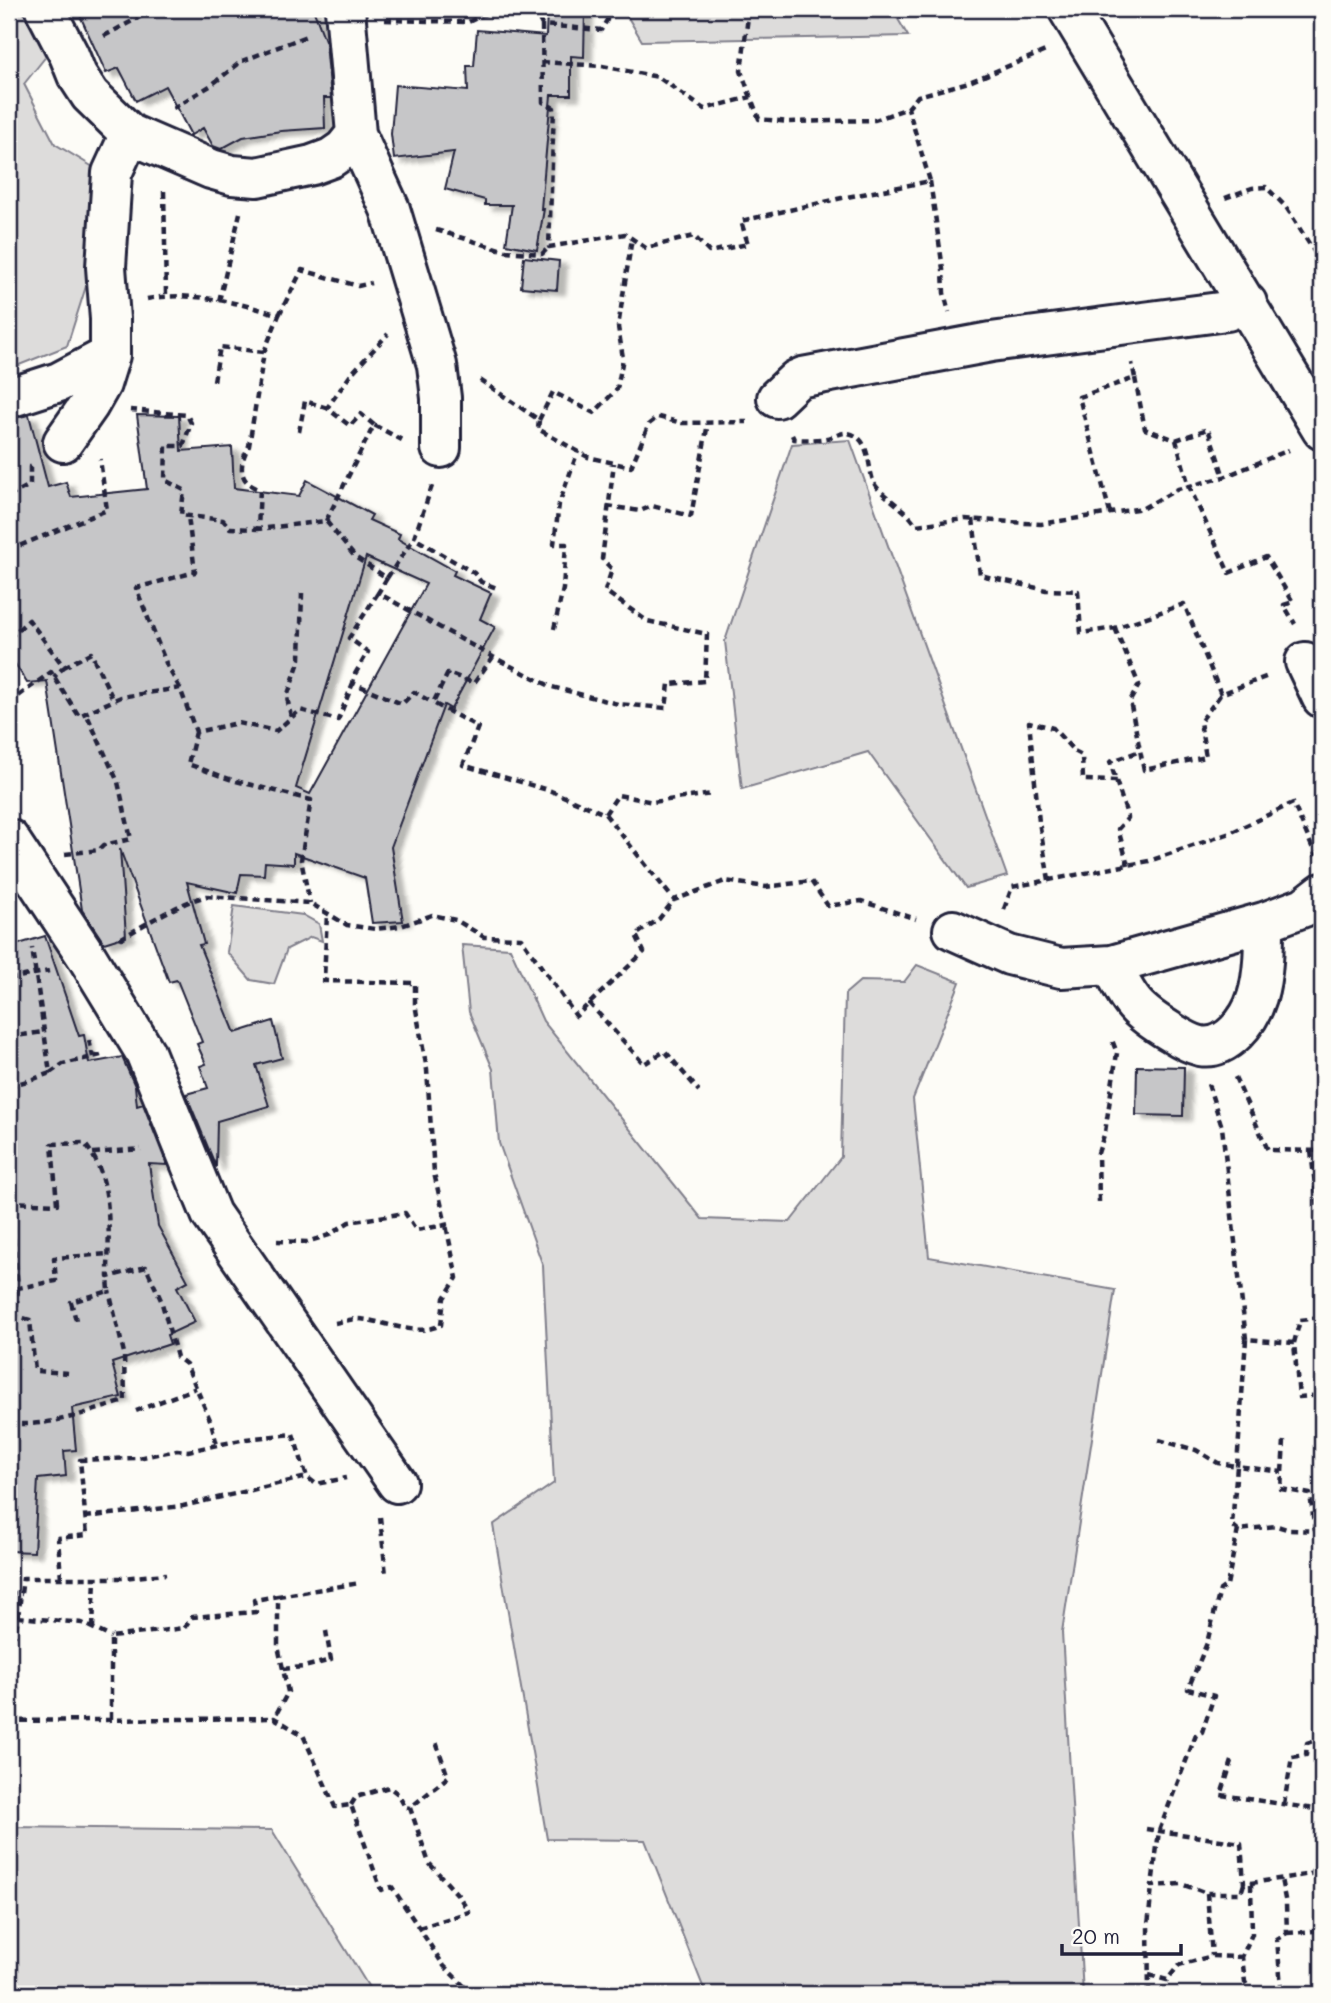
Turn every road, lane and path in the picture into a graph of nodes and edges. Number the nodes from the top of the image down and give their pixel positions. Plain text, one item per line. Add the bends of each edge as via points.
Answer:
1 (45, 9) edge
2 (155, 9) edge
3 (496, 9) edge
4 (534, 9) edge
5 (607, 9) edge
6 (749, 9) edge
7 (345, 14) edge
8 (1075, 21) edge
9 (542, 25) junction
10 (69, 55) junction
11 (542, 62) junction
12 (751, 97) junction
13 (908, 108) junction
14 (130, 134) junction
15 (356, 134) junction
16 (170, 152) junction
17 (257, 177) junction
18 (930, 181) junction
19 (391, 216) junction
20 (1195, 220) junction
21 (632, 238) junction
22 (549, 247) junction
23 (1322, 264) edge
24 (415, 293) junction
25 (166, 295) junction
26 (140, 300) dead end
27 (219, 301) junction
28 (1247, 303) junction
29 (279, 315) junction
30 (1124, 325) junction
31 (954, 349) junction
32 (264, 352) junction
33 (110, 355) junction
34 (477, 378) dead end
35 (1135, 378) junction
36 (214, 381) dead end
37 (9, 398) edge
38 (777, 398) junction
39 (327, 408) junction
40 (119, 410) dead end
41 (539, 420) junction
42 (708, 423) junction
43 (374, 425) junction
44 (299, 432) dead end
45 (1310, 438) edge
46 (1176, 440) junction
47 (81, 446) joint
48 (578, 451) junction
49 (439, 453) junction
50 (614, 463) junction
51 (1224, 477) junction
52 (1189, 486) junction
53 (607, 506) junction
54 (1111, 513) junction
55 (188, 516) junction
56 (973, 519) junction
57 (326, 521) junction
58 (258, 529) junction
59 (414, 538) junction
60 (9, 550) edge
61 (387, 578) junction
62 (497, 588) dead end
63 (302, 593) dead end
64 (378, 593) junction
65 (1115, 628) junction
66 (554, 629) dead end
67 (9, 638) edge
68 (493, 657) junction
69 (1305, 662) junction
70 (64, 667) junction
71 (54, 677) junction
72 (353, 683) junction
73 (180, 688) junction
74 (1221, 694) junction
75 (1322, 698) edge
76 (114, 701) junction
77 (9, 703) edge
78 (433, 703) junction
79 (86, 713) junction
80 (291, 717) junction
81 (197, 732) junction
82 (1140, 751) junction
83 (1116, 781) junction
84 (712, 794) dead end
85 (605, 814) junction
86 (9, 839) edge
87 (99, 850) dead end
88 (1128, 865) junction
89 (1321, 879) edge
90 (1049, 880) junction
91 (674, 900) junction
92 (310, 903) junction
93 (327, 913) junction
94 (1000, 920) dead end
95 (1264, 922) junction
96 (953, 930) joint
97 (88, 957) junction
98 (1112, 965) junction
99 (35, 975) junction
100 (9, 979) edge
101 (589, 1003) junction
102 (1108, 1028) dead end
103 (43, 1032) junction
104 (9, 1037) edge
105 (1198, 1046) junction
106 (145, 1052) junction
107 (50, 1073) junction
108 (9, 1086) edge
109 (699, 1091) dead end
110 (1311, 1151) dead end
111 (11, 1202) edge
112 (1099, 1202) dead end
113 (446, 1225) junction
114 (276, 1241) dead end
115 (1322, 1244) edge
116 (108, 1254) junction
117 (1322, 1263) edge
118 (1322, 1276) edge
119 (108, 1277) junction
120 (18, 1287) junction
121 (109, 1291) junction
122 (1322, 1318) edge
123 (76, 1320) dead end
124 (329, 1324) dead end
125 (1247, 1339) junction
126 (1294, 1343) junction
127 (69, 1373) dead end
128 (196, 1388) junction
129 (1322, 1395) edge
130 (136, 1411) dead end
131 (9, 1423) edge
132 (1159, 1440) dead end
133 (1284, 1441) dead end
134 (217, 1445) junction
135 (1237, 1466) junction
136 (1282, 1472) junction
137 (307, 1477) junction
138 (353, 1487) dead end
139 (388, 1498) joint
140 (85, 1517) junction
141 (1238, 1530) junction
142 (1315, 1531) junction
143 (1322, 1531) edge
144 (166, 1574) dead end
145 (386, 1575) dead end
146 (61, 1578) junction
147 (95, 1578) junction
148 (360, 1583) dead end
149 (9, 1593) edge
150 (22, 1594) junction
151 (278, 1596) junction
152 (18, 1617) junction
153 (93, 1628) junction
154 (326, 1631) dead end
155 (9, 1634) edge
156 (111, 1637) junction
157 (283, 1669) junction
158 (274, 1718) junction
159 (111, 1719) junction
160 (9, 1721) edge
161 (1322, 1738) edge
162 (436, 1742) dead end
163 (1232, 1760) dead end
164 (1283, 1804) junction
165 (351, 1805) junction
166 (410, 1808) junction
167 (1322, 1810) edge
168 (1146, 1829) dead end
169 (1159, 1831) junction
170 (1322, 1852) edge
171 (1281, 1879) junction
172 (1247, 1884) junction
173 (1152, 1886) junction
174 (1207, 1893) junction
175 (419, 1928) junction
176 (1315, 1931) dead end
177 (1287, 1933) junction
178 (1212, 1956) junction
179 (1242, 1957) junction
180 (1149, 1975) junction
181 (1281, 1987) junction
182 (472, 1994) edge
183 (568, 1994) edge
184 (576, 1994) edge
185 (1135, 1994) edge
186 (1254, 1994) edge
187 (1283, 1994) edge

1 - 10 street
2 - 10 path
3 - 7 path via 468,22
4 - 9 path
5 - 9 path via 601,30
6 - 12 path via 741,71
7 - 14 path via 242,61
7 - 15 street
8 - 13 path via 968,82 918,96
8 - 20 street
9 - 11 path
10 - 14 street via 90,95
11 - 12 path via 658,76 704,109
11 - 22 path via 543,102 554,108
12 - 13 path via 759,118 789,122 875,120
13 - 18 path
14 - 16 street
14 - 33 street via 112,173 106,267
15 - 17 street via 331,158
15 - 19 street
16 - 17 street via 232,175
16 - 25 path via 164,176
17 - 27 path via 243,204
18 - 21 path via 741,221 748,244 709,252 694,236 646,248
18 - 31 path
19 - 22 path via 506,251 542,254
19 - 24 street
20 - 23 path via 1230,194 1266,187 1286,207
20 - 28 street
21 - 22 path via 625,234
21 - 41 path via 618,327 623,358 617,389 594,412 553,392
24 - 29 path via 358,286 302,270
24 - 39 path
24 - 49 street via 437,365
25 - 26 path
25 - 27 path
27 - 29 path
28 - 30 street via 1227,311
28 - 45 street
29 - 32 path
30 - 31 street
30 - 35 path
31 - 38 street via 803,377
32 - 36 path via 220,347
32 - 58 path via 250,446 243,457 243,476 250,486 260,489
33 - 37 street via 59,382
33 - 47 street via 89,405
34 - 41 path
35 - 46 path via 1145,429
35 - 54 path via 1079,397
38 - 42 path via 745,423
38 - 56 path via 794,439 822,439 846,432 863,443 874,484 916,524
39 - 43 path via 350,426 360,414
39 - 44 path via 305,401
40 - 55 path via 187,415 191,423 183,446 166,446 165,480 184,490 181,515
41 - 48 path via 538,429
42 - 50 path via 658,417 649,424 631,467
42 - 53 path via 691,516 652,506 640,511
43 - 49 path
43 - 57 path
45 - 51 path
46 - 51 path via 1208,429
46 - 52 path
47 - 60 path via 107,510
48 - 50 path
48 - 66 path via 559,504 554,544 566,544
49 - 59 path
50 - 53 path
51 - 52 path
52 - 54 path via 1143,508
52 - 69 path via 1229,573 1266,557 1293,602 1284,605 1310,650
53 - 68 path via 602,559 612,569 605,592 648,621 707,634 705,681 669,684 666,708 618,704 552,687
54 - 56 path via 1041,524
55 - 58 path via 223,520 230,528
55 - 73 path via 195,572 136,588
56 - 65 path via 980,575 1046,590 1078,591 1081,633
57 - 58 path
57 - 61 path via 355,558
59 - 61 path
59 - 62 path
61 - 64 path
63 - 80 path via 300,659 286,696
64 - 68 path
64 - 72 path via 349,638 369,652
65 - 74 path via 1184,604
65 - 82 path via 1139,685 1130,701
67 - 70 path via 29,620
68 - 78 path via 474,683 448,673
69 - 74 path
69 - 75 street
70 - 71 path
70 - 76 path via 91,653
71 - 77 path via 51,672
71 - 79 path via 79,716
72 - 78 path via 402,704 414,692
72 - 80 path via 338,720 299,710
73 - 76 path
73 - 81 path
74 - 82 path via 1200,722 1206,757 1144,771
76 - 79 path
78 - 85 path via 478,727 463,765 551,791
79 - 87 path via 118,782 131,839
80 - 81 path via 276,731 238,723
81 - 92 path via 188,764 311,800 300,860
82 - 83 path via 1110,762
83 - 88 path via 1128,818 1118,829
83 - 90 path via 1083,780 1082,755 1053,728 1030,722
84 - 85 path via 653,802 618,795
85 - 91 path
86 - 97 street
88 - 89 path via 1230,833 1293,803
88 - 90 path
89 - 95 street via 1304,907
90 - 94 path via 1012,887
91 - 96 path via 725,881 766,887 811,881 828,906 861,901
91 - 101 path via 659,919 636,935 644,952
92 - 93 path
92 - 97 path via 207,896
93 - 101 path via 347,925 375,929 432,915 456,920 484,937 521,938 576,1016
93 - 113 path via 324,981 415,983 427,1070 433,1173
95 - 98 street
95 - 105 street via 1262,969 1253,1006 1234,1034 1211,1046
96 - 98 street via 1010,955 1061,968
97 - 99 path
97 - 106 street
98 - 105 street via 1126,996 1140,1012
99 - 100 path
99 - 103 path
101 - 109 path via 644,1064 665,1051
102 - 112 path via 1117,1053 1098,1153
103 - 104 path
103 - 107 path
105 - 125 path via 1222,1127
106 - 107 path via 134,1047 63,1064
106 - 139 street via 211,1214
107 - 108 path
110 - 115 path
111 - 116 path via 57,1204 52,1144 84,1143 96,1157 109,1207
111 - 120 path
113 - 114 path via 416,1230 405,1213 349,1222 307,1242
113 - 124 path via 457,1278 444,1298 441,1325 400,1328 357,1319
116 - 119 path
116 - 120 path via 54,1258 56,1281
117 - 118 path
119 - 121 path
119 - 128 path via 146,1267 177,1357 186,1364
120 - 127 path via 16,1316 30,1320 35,1371
121 - 123 path via 71,1302
121 - 131 path via 124,1353 125,1401 29,1426
122 - 126 path via 1300,1320
125 - 126 path
125 - 135 path
126 - 129 path via 1299,1397
128 - 130 path
128 - 134 path
132 - 135 path
133 - 136 path
134 - 137 path via 293,1434
134 - 140 path via 138,1458 80,1460
135 - 136 path
135 - 141 path via 1232,1525
136 - 142 path via 1281,1489 1310,1494
137 - 138 path via 316,1484 349,1477
137 - 140 path via 183,1506
139 - 145 path
140 - 146 path via 87,1535 58,1538
141 - 142 path via 1277,1526
141 - 169 path via 1227,1585 1220,1590 1207,1643 1188,1689 1214,1696
142 - 143 path
144 - 147 path
146 - 147 path
146 - 150 path via 23,1578
147 - 153 path
148 - 151 path
149 - 150 path
150 - 152 path
151 - 156 path via 254,1600 256,1612 192,1617 184,1628
151 - 157 path
152 - 153 path
152 - 155 path via 15,1635
153 - 156 path
154 - 157 path via 331,1660
156 - 159 path
157 - 158 path via 288,1692
158 - 159 path
158 - 165 path via 303,1735 335,1807
159 - 160 path
161 - 164 path via 1307,1743 1306,1755 1292,1757
162 - 166 path via 448,1777
163 - 164 path via 1221,1795
164 - 167 path
165 - 166 path via 356,1797 389,1787 404,1807
165 - 175 path via 381,1890 392,1887
166 - 175 path via 429,1863 469,1912
168 - 169 path
169 - 172 path via 1241,1843
169 - 173 path
170 - 171 path via 1311,1874
171 - 172 path
171 - 177 path
172 - 174 path via 1241,1893
172 - 179 path via 1252,1934
173 - 174 path via 1181,1884
173 - 180 path
174 - 178 path
175 - 182 path via 444,1966
176 - 177 path
177 - 181 path via 1277,1939
178 - 179 path
178 - 180 path via 1179,1965 1167,1980
179 - 186 path via 1245,1982
180 - 185 path via 1149,1992
181 - 186 path
181 - 187 path
183 - 184 path

